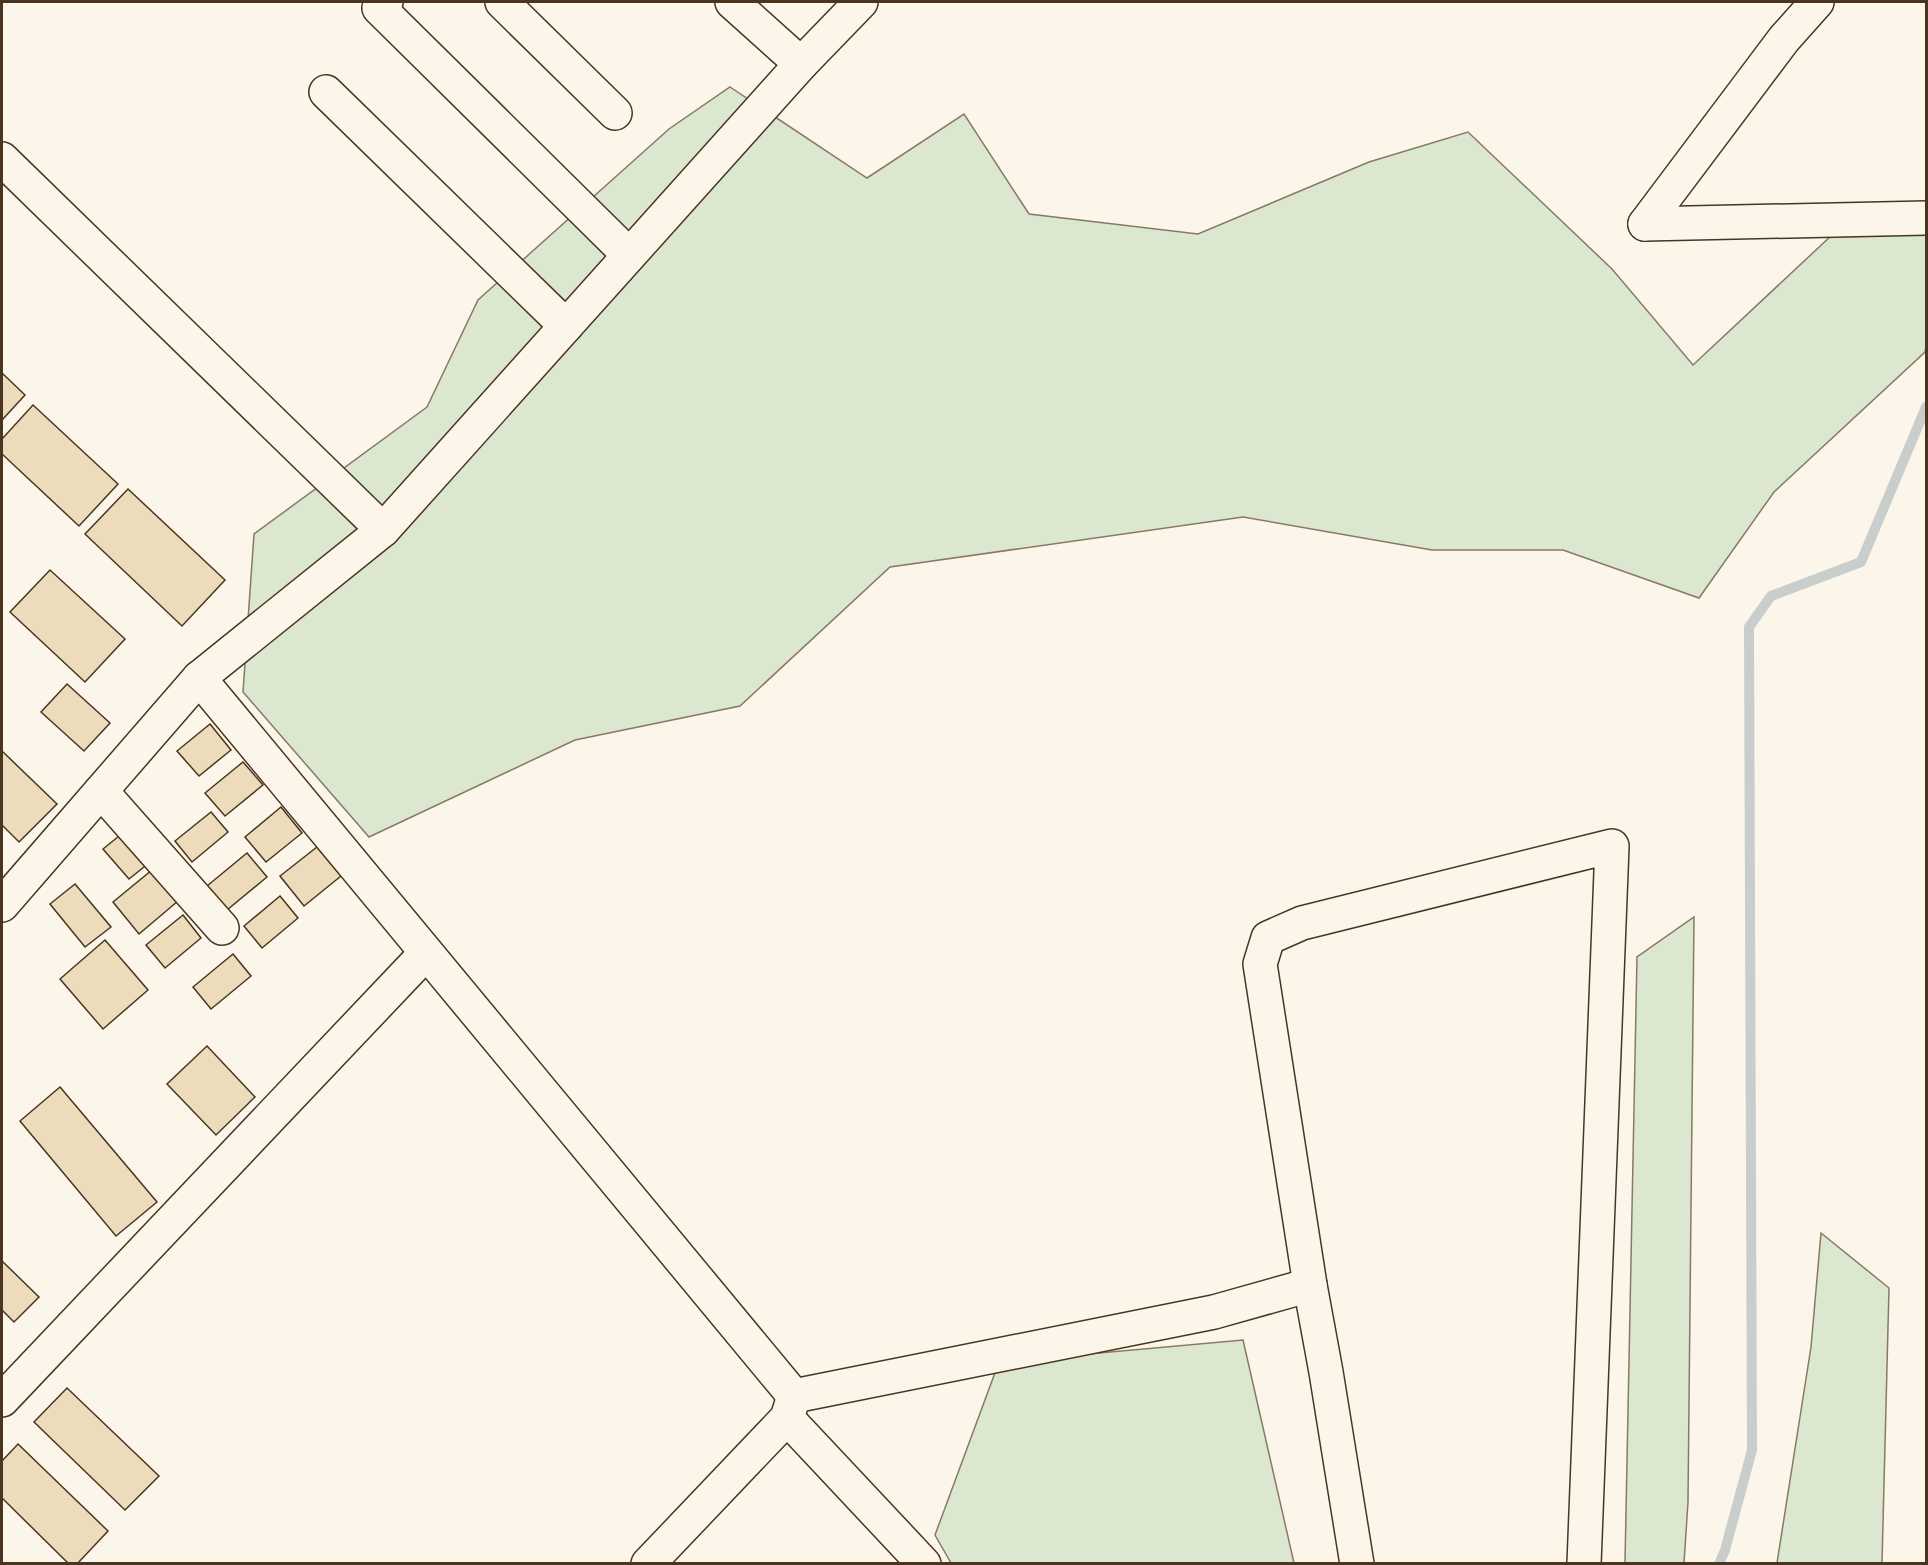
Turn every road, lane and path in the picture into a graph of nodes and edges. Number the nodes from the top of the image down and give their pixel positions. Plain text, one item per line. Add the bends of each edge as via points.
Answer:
1 (386, 2) edge
2 (502, 2) edge
3 (732, 2) edge
4 (861, 2) edge
5 (1817, 2) edge
6 (801, 64) junction
7 (326, 92) dead end
8 (615, 114) dead end
9 (2, 159) edge
10 (1926, 218) edge
11 (629, 255) junction
12 (566, 326) junction
13 (383, 530) junction
14 (199, 678) junction
15 (101, 791) junction
16 (4, 898) edge
17 (222, 928) dead end
18 (426, 953) junction
19 (1310, 1285) junction
20 (2, 1400) edge
21 (790, 1407) junction
22 (648, 1563) edge
23 (924, 1563) edge
24 (1357, 1563) edge
25 (1584, 1563) edge

1 - 11 street via 379,8
2 - 8 street
3 - 6 street
4 - 6 street
5 - 10 street via 1784,39 1645,224
6 - 11 street
7 - 12 street
9 - 13 street
11 - 12 street
12 - 13 street
13 - 14 street
14 - 15 street
14 - 18 street
15 - 16 street
15 - 17 street
18 - 20 street
18 - 21 street
19 - 21 street via 1214,1312
19 - 24 street
19 - 25 street via 1260,964 1268,938 1302,923 1612,846
21 - 22 street
21 - 23 street

